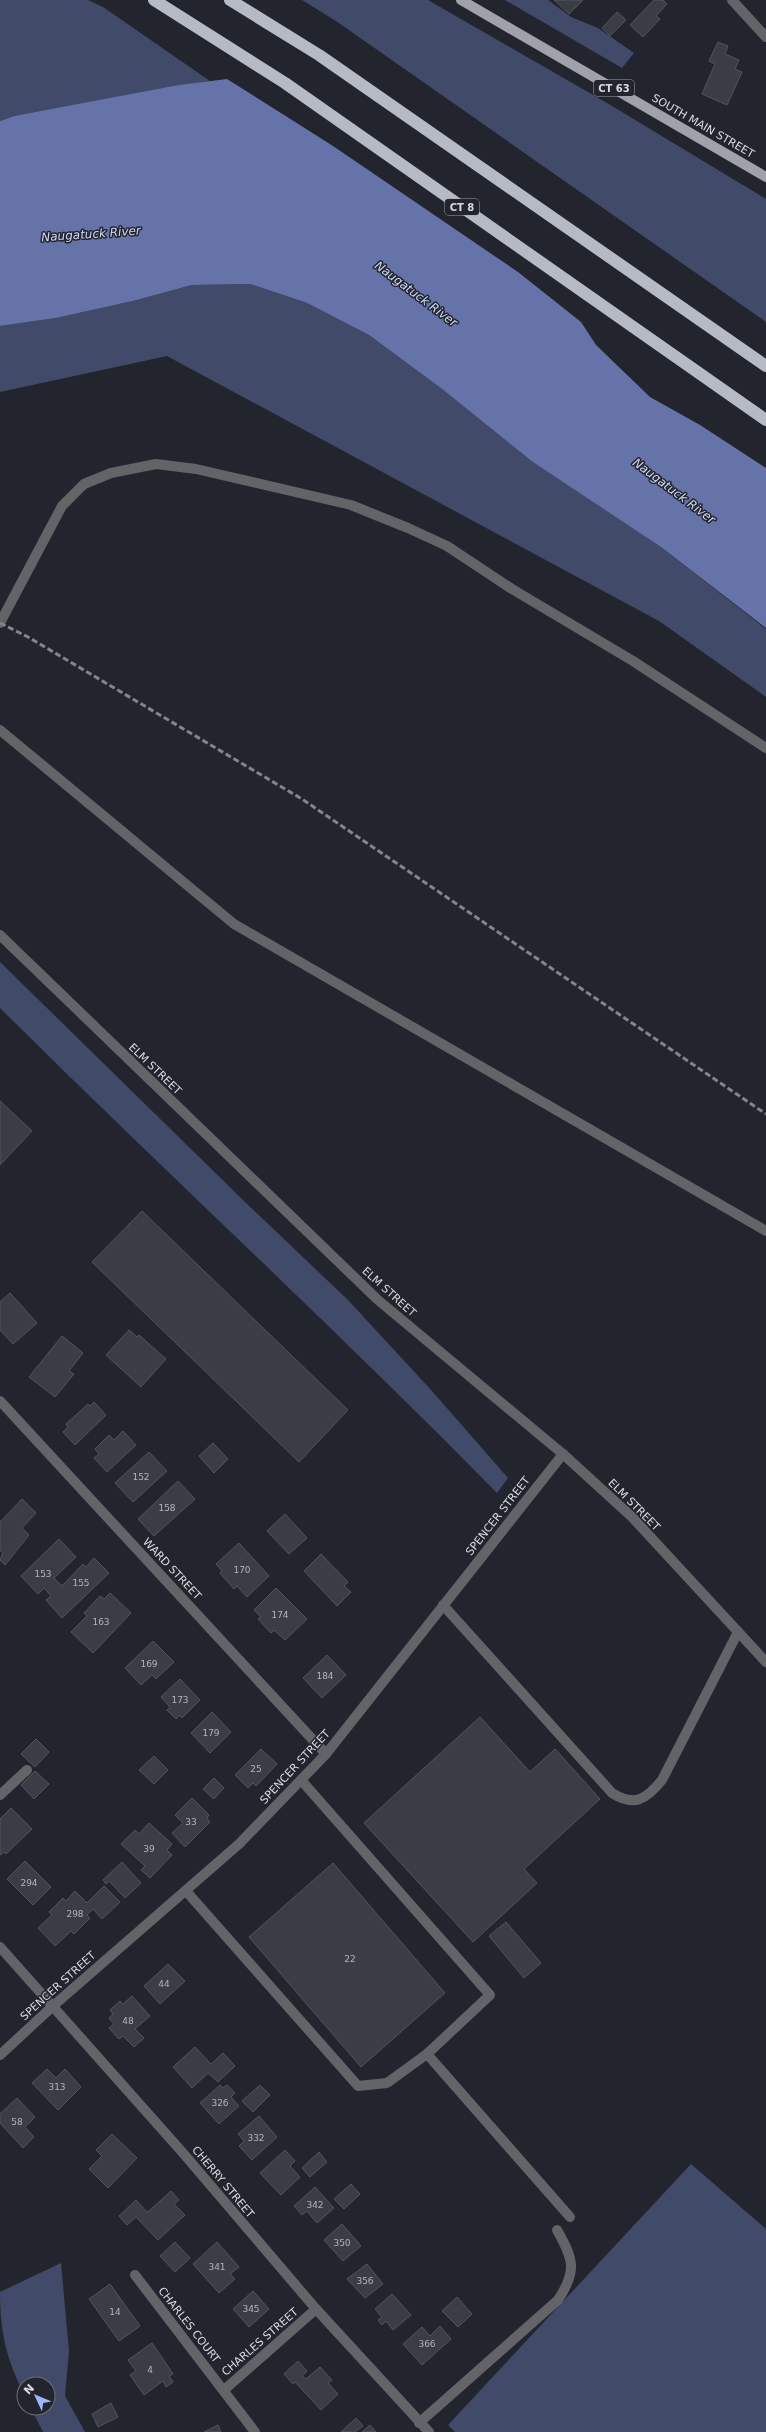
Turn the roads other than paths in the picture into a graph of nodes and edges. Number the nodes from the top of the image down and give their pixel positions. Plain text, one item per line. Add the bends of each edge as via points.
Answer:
1 (154, 0) edge
2 (230, 0) edge
3 (461, 0) edge
4 (732, 0) edge
5 (766, 38) edge
6 (766, 177) edge
7 (766, 366) edge
8 (766, 420) edge
9 (0, 622) edge
10 (0, 730) edge
11 (766, 748) edge
12 (0, 936) edge
13 (766, 1231) edge
14 (0, 1401) edge
15 (563, 1454) junction
16 (443, 1605) junction
17 (738, 1632) junction
18 (766, 1662) edge
19 (326, 1754) junction
20 (27, 1770) dead end
21 (301, 1780) junction
22 (0, 1795) edge
23 (186, 1891) junction
24 (0, 1947) edge
25 (53, 2006) junction
26 (427, 2054) junction
27 (0, 2056) edge
28 (570, 2217) dead end
29 (557, 2230) dead end
30 (135, 2275) dead end
31 (316, 2309) junction
32 (224, 2390) junction
33 (420, 2423) junction
34 (255, 2432) edge
35 (428, 2432) edge

1 - 8 highway, CT 8 via 285,83
2 - 7 highway via 345,73
3 - 6 main road, SOUTH MAIN STREET / CT 63
4 - 5 street
9 - 11 street via 62,506 84,484 111,473 156,464 196,469 351,505 448,546 512,589 633,661
10 - 13 street via 234,924
12 - 15 street, ELM STREET via 378,1300
14 - 19 street, WARD STREET
15 - 16 street, SPENCER STREET
15 - 17 street, ELM STREET via 632,1517
16 - 17 street via 612,1793 623,1800 638,1801 652,1792 662,1780
16 - 19 street, SPENCER STREET
17 - 18 street, ELM STREET
19 - 21 street, SPENCER STREET
20 - 22 street
21 - 23 street, SPENCER STREET via 239,1844
21 - 26 street via 490,1995
23 - 25 street, SPENCER STREET
23 - 26 street via 358,2086 387,2083
24 - 25 street, CHERRY STREET
25 - 27 street, SPENCER STREET
25 - 31 street, CHERRY STREET via 184,2153
26 - 28 street
29 - 33 street via 570,2253 572,2266 570,2277 558,2300
30 - 32 street, CHARLES COURT
31 - 32 street, CHARLES STREET
31 - 33 street, CHERRY STREET
32 - 34 street, CHARLES STREET
33 - 35 street, CHERRY STREET

